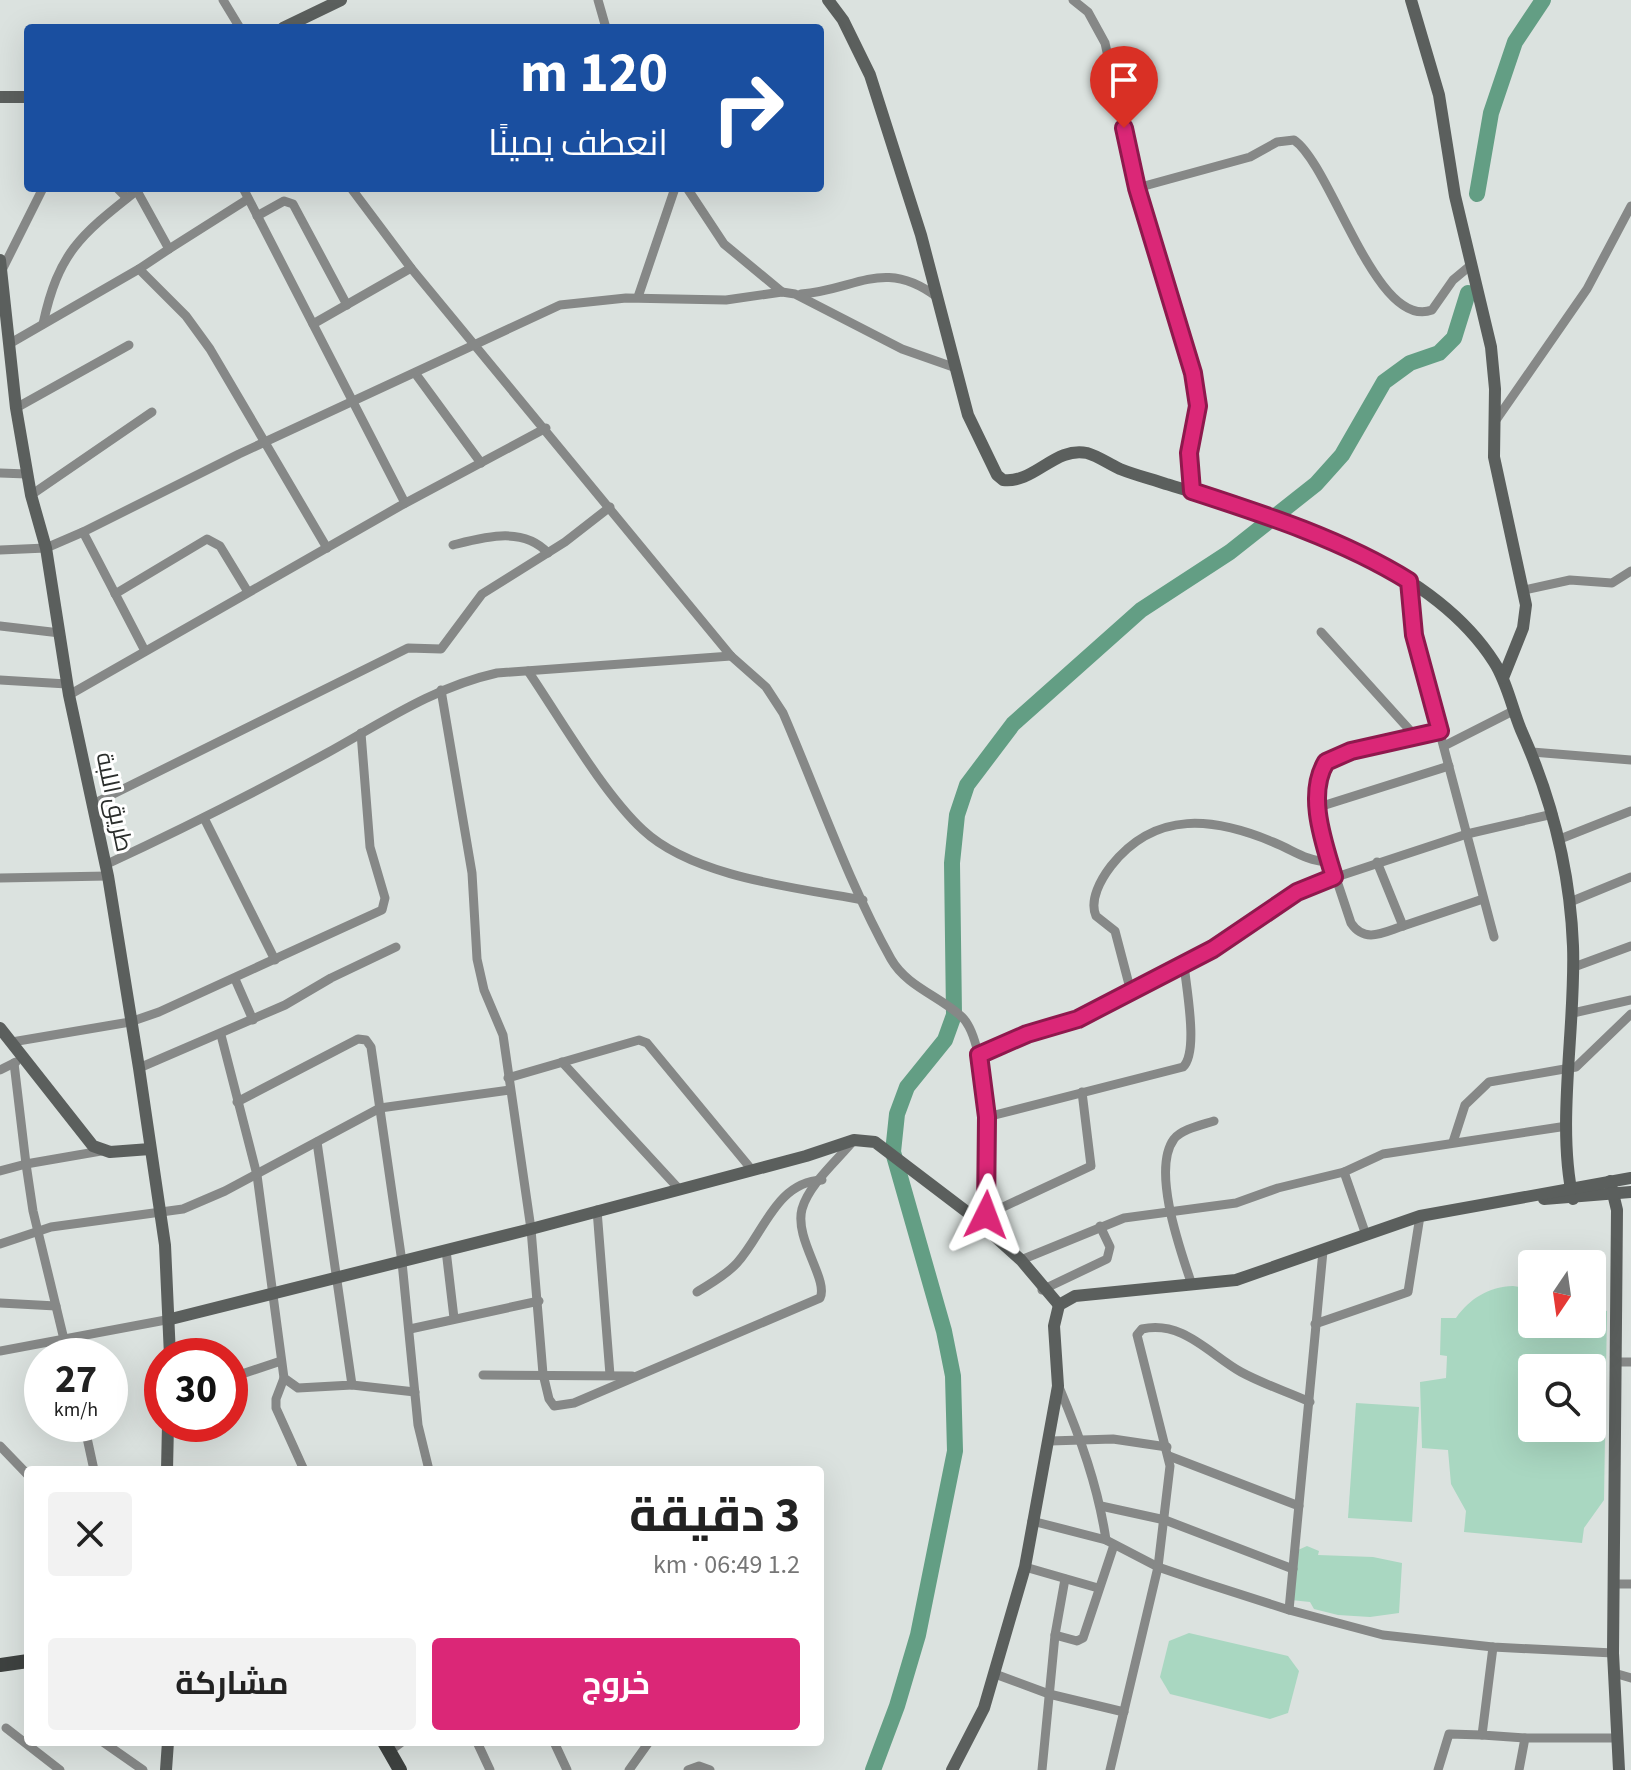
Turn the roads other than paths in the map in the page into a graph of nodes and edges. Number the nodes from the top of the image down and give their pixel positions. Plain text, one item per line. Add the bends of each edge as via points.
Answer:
1 (223, 0) edge
2 (341, 0) edge
3 (598, 0) edge
4 (828, 0) edge
5 (1073, 0) edge
6 (1411, 0) edge
7 (238, 24) edge
8 (291, 24) edge
9 (605, 24) edge
10 (0, 97) edge
11 (24, 97) edge
12 (1137, 188) junction
13 (41, 192) edge
14 (121, 192) edge
15 (134, 192) edge
16 (140, 192) edge
17 (245, 192) edge
18 (354, 192) edge
19 (674, 192) edge
20 (690, 192) edge
21 (127, 198) junction
22 (248, 199) junction
23 (1631, 206) edge
24 (257, 216) junction
25 (169, 249) junction
26 (1, 265) edge
27 (1471, 265) junction
28 (411, 268) junction
29 (139, 269) junction
30 (782, 292) junction
31 (795, 294) junction
32 (638, 297) junction
33 (937, 297) junction
34 (347, 305) junction
35 (43, 324) junction
36 (313, 324) junction
37 (474, 343) junction
38 (9, 344) junction
39 (129, 345) dead end
40 (956, 368) junction
41 (415, 373) junction
42 (355, 402) junction
43 (16, 408) junction
44 (152, 412) dead end
45 (1494, 423) junction
46 (546, 428) junction
47 (265, 442) junction
48 (481, 463) junction
49 (0, 473) edge
50 (27, 474) junction
51 (1192, 491) junction
52 (31, 495) junction
53 (405, 503) junction
54 (610, 507) junction
55 (83, 532) junction
56 (453, 545) dead end
57 (46, 548) junction
58 (327, 548) junction
59 (0, 550) edge
60 (548, 553) junction
61 (1631, 571) edge
62 (1409, 581) junction
63 (1524, 590) junction
64 (248, 592) junction
65 (115, 594) junction
66 (0, 626) edge
67 (1321, 632) dead end
68 (60, 633) junction
69 (145, 651) junction
70 (731, 656) junction
71 (528, 671) junction
72 (1503, 678) junction
73 (0, 680) edge
74 (68, 690) junction
75 (441, 690) junction
76 (1513, 711) junction
77 (1440, 731) junction
78 (361, 733) junction
79 (1416, 737) junction
80 (1444, 746) junction
81 (1532, 752) junction
82 (1631, 760) edge
83 (1449, 766) junction
84 (93, 804) junction
85 (1319, 807) junction
86 (1631, 811) edge
87 (1553, 814) junction
88 (204, 818) junction
89 (1467, 834) junction
90 (1560, 839) junction
91 (1377, 862) junction
92 (1330, 863) junction
93 (106, 871) junction
94 (1334, 877) junction
95 (1631, 877) edge
96 (0, 878) edge
97 (1483, 899) junction
98 (863, 900) junction
99 (1570, 902) junction
100 (1403, 926) junction
101 (1494, 937) dead end
102 (1631, 946) edge
103 (396, 947) dead end
104 (275, 960) junction
105 (1184, 964) junction
106 (1574, 967) junction
107 (235, 979) junction
108 (1131, 992) junction
109 (1631, 1000) edge
110 (1573, 1013) junction
111 (1631, 1014) edge
112 (253, 1020) junction
113 (130, 1022) junction
114 (0, 1028) edge
115 (221, 1035) junction
116 (12, 1042) junction
117 (979, 1055) junction
118 (18, 1060) junction
119 (562, 1062) junction
120 (139, 1068) junction
121 (1571, 1068) junction
122 (0, 1070) edge
123 (508, 1078) junction
124 (510, 1090) junction
125 (1082, 1092) junction
126 (237, 1102) junction
127 (380, 1108) junction
128 (987, 1117) junction
129 (1214, 1121) dead end
130 (1567, 1126) junction
131 (854, 1140) junction
132 (317, 1142) junction
133 (1453, 1142) junction
134 (150, 1149) junction
135 (101, 1151) junction
136 (26, 1164) junction
137 (752, 1170) junction
138 (0, 1171) edge
139 (1344, 1172) junction
140 (257, 1175) junction
141 (822, 1180) junction
142 (1622, 1186) edge
143 (679, 1189) junction
144 (1572, 1193) junction
145 (597, 1210) junction
146 (161, 1213) junction
147 (1169, 1213) junction
148 (1420, 1216) junction
149 (986, 1220) junction
150 (1100, 1226) junction
151 (531, 1229) junction
152 (40, 1231) junction
153 (1366, 1235) junction
154 (0, 1244) edge
155 (446, 1250) junction
156 (1323, 1251) junction
157 (1021, 1260) junction
158 (402, 1262) junction
159 (339, 1277) junction
160 (1192, 1285) junction
161 (1042, 1290) junction
162 (697, 1292) dead end
163 (273, 1294) junction
164 (539, 1301) junction
165 (0, 1303) edge
166 (1059, 1305) junction
167 (56, 1306) junction
168 (454, 1318) junction
169 (171, 1319) junction
170 (1315, 1324) junction
171 (410, 1329) junction
172 (64, 1338) joint
173 (170, 1338) edge
174 (24, 1346) edge
175 (0, 1351) edge
176 (281, 1361) junction
177 (1615, 1362) junction
178 (1631, 1362) edge
179 (248, 1372) edge
180 (543, 1374) junction
181 (483, 1375) dead end
182 (610, 1375) junction
183 (635, 1376) junction
184 (284, 1378) junction
185 (352, 1385) junction
186 (1058, 1386) junction
187 (415, 1392) junction
188 (1310, 1402) junction
189 (1081, 1439) junction
190 (1050, 1441) junction
191 (88, 1442) edge
192 (168, 1442) edge
193 (0, 1446) edge
194 (1168, 1451) junction
195 (93, 1466) edge
196 (167, 1466) edge
197 (302, 1466) edge
198 (427, 1466) edge
199 (24, 1471) edge
200 (1101, 1506) junction
201 (1299, 1506) junction
202 (1165, 1520) junction
203 (1032, 1521) junction
204 (1110, 1542) junction
205 (1025, 1567) junction
206 (1158, 1567) junction
207 (1293, 1569) junction
208 (1065, 1579) junction
209 (1615, 1584) junction
210 (1631, 1584) edge
211 (1098, 1588) junction
212 (1289, 1610) junction
213 (1055, 1635) junction
214 (1493, 1647) junction
215 (1613, 1653) junction
216 (24, 1662) edge
217 (0, 1665) edge
218 (1614, 1673) junction
219 (995, 1674) junction
220 (1631, 1678) edge
221 (1049, 1694) junction
222 (1124, 1712) junction
223 (6, 1728) dead end
224 (1482, 1735) junction
225 (1525, 1738) junction
226 (1617, 1738) junction
227 (24, 1742) edge
228 (29, 1746) edge
229 (109, 1746) edge
230 (168, 1746) edge
231 (387, 1746) edge
232 (479, 1746) edge
233 (556, 1746) edge
234 (647, 1746) edge
235 (633, 1769) edge
236 (60, 1770) edge
237 (143, 1770) edge
238 (166, 1770) edge
239 (400, 1770) edge
240 (490, 1770) edge
241 (567, 1770) edge
242 (688, 1770) edge
243 (710, 1770) edge
244 (952, 1770) edge
245 (1042, 1770) edge
246 (1110, 1770) edge
247 (1438, 1770) edge
248 (1519, 1770) edge
249 (1619, 1770) edge

1 - 7 street
2 - 8 street
3 - 9 street
4 - 33 street via 870,75
5 - 12 street via 1088,12 1105,43
6 - 27 street via 1439,95
10 - 11 street
12 - 27 street via 1294,140 1316,166 1354,241 1402,307 1432,310
12 - 51 street via 1193,373 1198,406 1189,453
13 - 26 street
14 - 21 street
15 - 21 street
16 - 25 street
17 - 22 street
18 - 28 street
19 - 32 street
20 - 30 street via 724,244
21 - 35 street via 72,247 56,276
22 - 24 street
22 - 25 street
23 - 45 street via 1587,289
24 - 34 street via 284,201 293,204
24 - 36 street
25 - 29 street
26 - 38 street, طريق اللبة
27 - 45 street via 1494,368
28 - 34 street
28 - 37 street
29 - 35 street
29 - 47 street via 200,333
30 - 31 street
30 - 32 street via 726,300
31 - 33 street via 891,276 908,279
31 - 40 street via 902,349
32 - 37 street via 560,305
33 - 40 street
34 - 36 street
35 - 38 street
36 - 42 street
37 - 41 street
37 - 46 street
38 - 43 street, طريق اللبة
39 - 43 street
40 - 51 street via 979,442 1003,480 1017,479 1077,452
41 - 42 street
41 - 48 street
42 - 47 street
42 - 53 street
43 - 50 street, طريق اللبة
44 - 52 street
45 - 63 street via 1494,457
46 - 48 street
46 - 54 street
47 - 55 street
47 - 58 street
48 - 53 street
49 - 50 street
50 - 52 street, طريق اللبة
51 - 62 street via 1378,562
52 - 57 street, طريق اللبة
53 - 58 street
54 - 60 street
54 - 70 street
55 - 57 street
55 - 65 street
56 - 60 street via 524,536
57 - 59 street
57 - 68 street, طريق اللبة
58 - 64 street
60 - 84 street via 482,594 441,649 408,648
61 - 63 street via 1612,583 1570,580
62 - 72 street via 1478,640
62 - 77 street via 1414,635
63 - 72 street via 1523,628
64 - 65 street via 220,546 207,539
64 - 69 street
65 - 69 street
66 - 68 street
67 - 79 street
68 - 74 street, طريق اللبة
69 - 74 street
70 - 71 street
70 - 98 street via 766,687 783,713
71 - 75 street via 497,673
71 - 98 street via 621,805 654,838 723,870
72 - 76 street
73 - 74 street
74 - 84 street, طريق اللبة
75 - 78 street
75 - 123 street via 472,873 477,959 503,1035
76 - 80 street
76 - 81 street
77 - 79 street
77 - 80 street
78 - 88 street
78 - 104 street via 370,847 386,905
79 - 85 street via 1330,758 1322,767
80 - 83 street
81 - 82 street
81 - 87 street
83 - 85 street
83 - 89 street
84 - 93 street, طريق اللبة
85 - 92 street
86 - 90 street
87 - 89 street
87 - 90 street
88 - 93 street
88 - 104 street
89 - 91 street
89 - 97 street
90 - 99 street
91 - 94 street
91 - 100 street
92 - 94 street
92 - 108 street via 1299,857 1277,844 1207,821 1146,837 1109,868 1093,905 1096,916 1115,931
93 - 96 street
93 - 113 street, طريق اللبة
94 - 100 street via 1358,932 1373,936
94 - 105 street via 1297,892
95 - 99 street
97 - 100 street
97 - 101 street
98 - 117 street via 894,964 962,1017
99 - 106 street
102 - 106 street
103 - 112 street
104 - 107 street
105 - 108 street
105 - 125 street via 1189,1062 1165,1073
106 - 110 street
107 - 112 street
107 - 113 street
108 - 117 street via 1078,1019
109 - 110 street
110 - 121 street
111 - 121 street via 1587,1059
112 - 115 street
113 - 116 street
113 - 120 street, طريق اللبة
114 - 116 street
115 - 120 street
115 - 126 street
116 - 118 street
117 - 128 street
118 - 122 street
118 - 135 street
118 - 136 street
119 - 123 street
119 - 137 street via 632,1040 647,1043
119 - 143 street
120 - 134 street, طريق اللبة
121 - 130 street
121 - 133 street via 1489,1082 1465,1105
123 - 124 street
124 - 127 street
124 - 151 street
125 - 128 street
125 - 149 street via 1091,1166
126 - 127 street via 358,1039 371,1047
126 - 140 street
127 - 132 street
127 - 158 street
128 - 149 street
129 - 147 street via 1173,1141 1167,1173
130 - 133 street
130 - 144 street
131 - 137 street
131 - 141 street
131 - 149 street via 875,1142
132 - 140 street
132 - 159 street
133 - 139 street via 1383,1154
134 - 135 street
134 - 146 street, طريق اللبة
135 - 136 street
136 - 138 street
136 - 152 street
137 - 143 street
139 - 147 street via 1236,1203
139 - 153 street
140 - 146 street via 203,1201
140 - 163 street
141 - 162 street via 806,1181 786,1193 737,1263
141 - 183 street via 811,1190 800,1226 823,1289 820,1298
142 - 144 street
142 - 177 street via 1617,1210
143 - 145 street
144 - 148 street
145 - 151 street
145 - 182 street
146 - 152 street
146 - 169 street, طريق اللبة
147 - 150 street
147 - 160 street
148 - 153 street
148 - 170 street via 1408,1292
149 - 157 street
150 - 157 street
150 - 161 street via 1110,1247 1107,1259
151 - 155 street
151 - 164 street
152 - 154 street
152 - 167 street
153 - 156 street
155 - 158 street
155 - 168 street
156 - 160 street via 1236,1280
156 - 170 street
157 - 161 street
158 - 159 street
158 - 171 street
159 - 163 street
159 - 185 street
160 - 166 street via 1075,1296
161 - 166 street
163 - 169 street
163 - 176 street
164 - 168 street
164 - 180 street
165 - 167 street
166 - 186 street via 1054,1326
167 - 172 street
168 - 171 street
169 - 172 street
169 - 173 street, طريق اللبة
170 - 188 street
171 - 187 street
174 - 175 street
176 - 179 street
176 - 184 street
177 - 178 street
177 - 209 street
180 - 181 street
180 - 182 street
180 - 183 street via 549,1399 563,1407
182 - 183 street
184 - 185 street via 298,1388
184 - 197 street via 276,1408
185 - 187 street
186 - 189 street
186 - 190 street
187 - 198 street
188 - 194 street via 1239,1371 1187,1334 1144,1328 1136,1343
188 - 201 street
189 - 190 street
189 - 194 street via 1113,1439
189 - 200 street
190 - 203 street
191 - 195 street
192 - 196 street
193 - 199 street
194 - 201 street
194 - 202 street
200 - 202 street
200 - 204 street
201 - 207 street
202 - 206 street
202 - 207 street
203 - 204 street
203 - 205 street
204 - 206 street
204 - 211 street
205 - 208 street
205 - 219 street
206 - 212 street
206 - 222 street
207 - 212 street
208 - 211 street
208 - 213 street
209 - 210 street
209 - 215 street
211 - 213 street via 1083,1638
212 - 214 street via 1401,1638
213 - 221 street
214 - 215 street
214 - 224 street
215 - 218 street
216 - 217 main road
218 - 220 street
218 - 226 street
219 - 221 street
219 - 244 street
221 - 222 street
221 - 245 street
222 - 246 street
223 - 227 street
224 - 225 street
224 - 247 street via 1449,1734
225 - 226 street
225 - 248 street
226 - 249 street
228 - 236 street
229 - 237 street
230 - 238 street
231 - 239 main road
232 - 240 street
233 - 241 street
234 - 235 street
242 - 243 street

